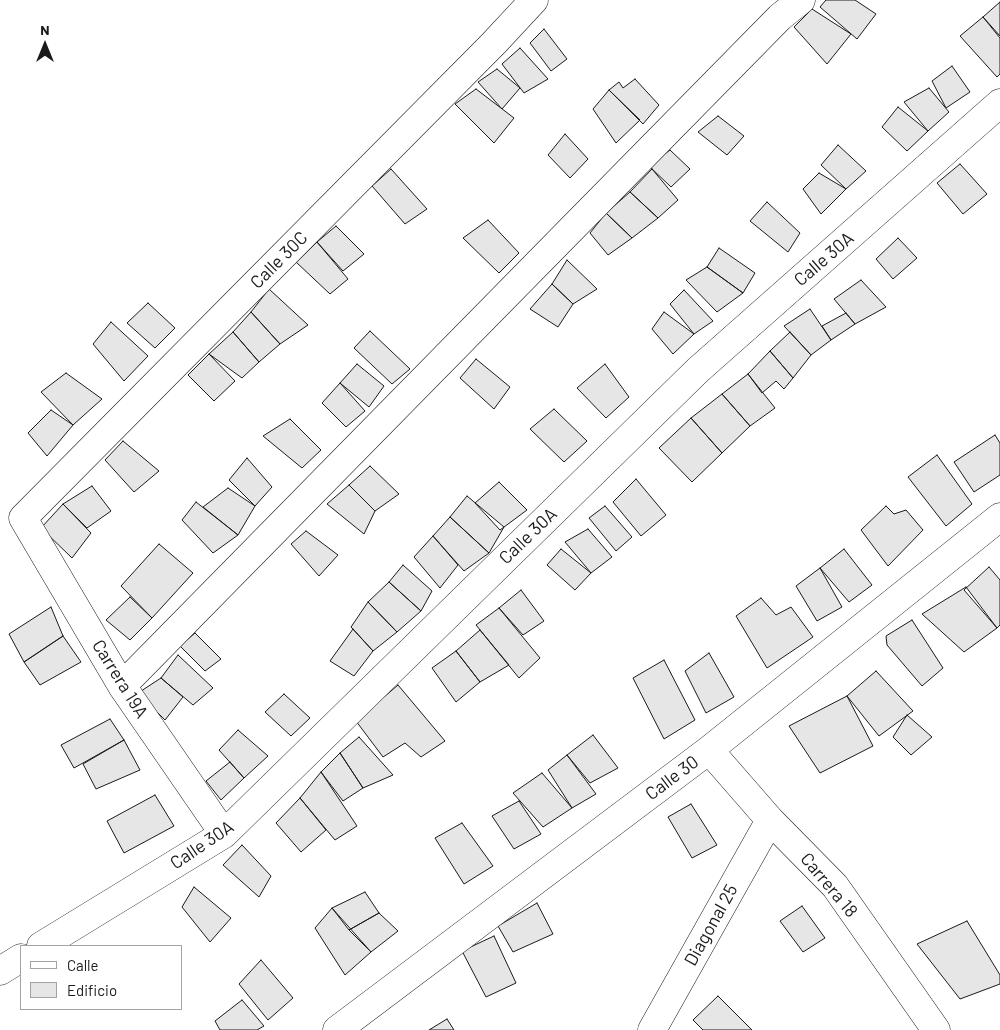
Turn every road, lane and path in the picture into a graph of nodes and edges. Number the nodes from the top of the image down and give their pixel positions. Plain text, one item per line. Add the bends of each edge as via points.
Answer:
1 (534, 0) edge
2 (801, 0) edge
3 (1000, 103) edge
4 (1000, 517) edge
5 (23, 518) joint
6 (122, 686) junction
7 (709, 750) junction
8 (770, 820) junction
9 (224, 834) junction
10 (43, 945) edge
11 (20, 959) edge
12 (0, 971) edge
13 (337, 1030) edge
14 (652, 1030) edge
15 (936, 1030) edge

1 - 5 street, Calle 30C
2 - 6 street via 780,17
3 - 9 street, Calle 30A via 698,370
4 - 7 street, Calle 30
5 - 6 street, Carrera 19A
6 - 9 street, Carrera 19A
7 - 8 street, Carrera 18
7 - 13 street, Calle 30
8 - 14 street, Diagonal 25
8 - 15 street, Carrera 18 via 835,886
9 - 10 street, Calle 30A
11 - 12 street

